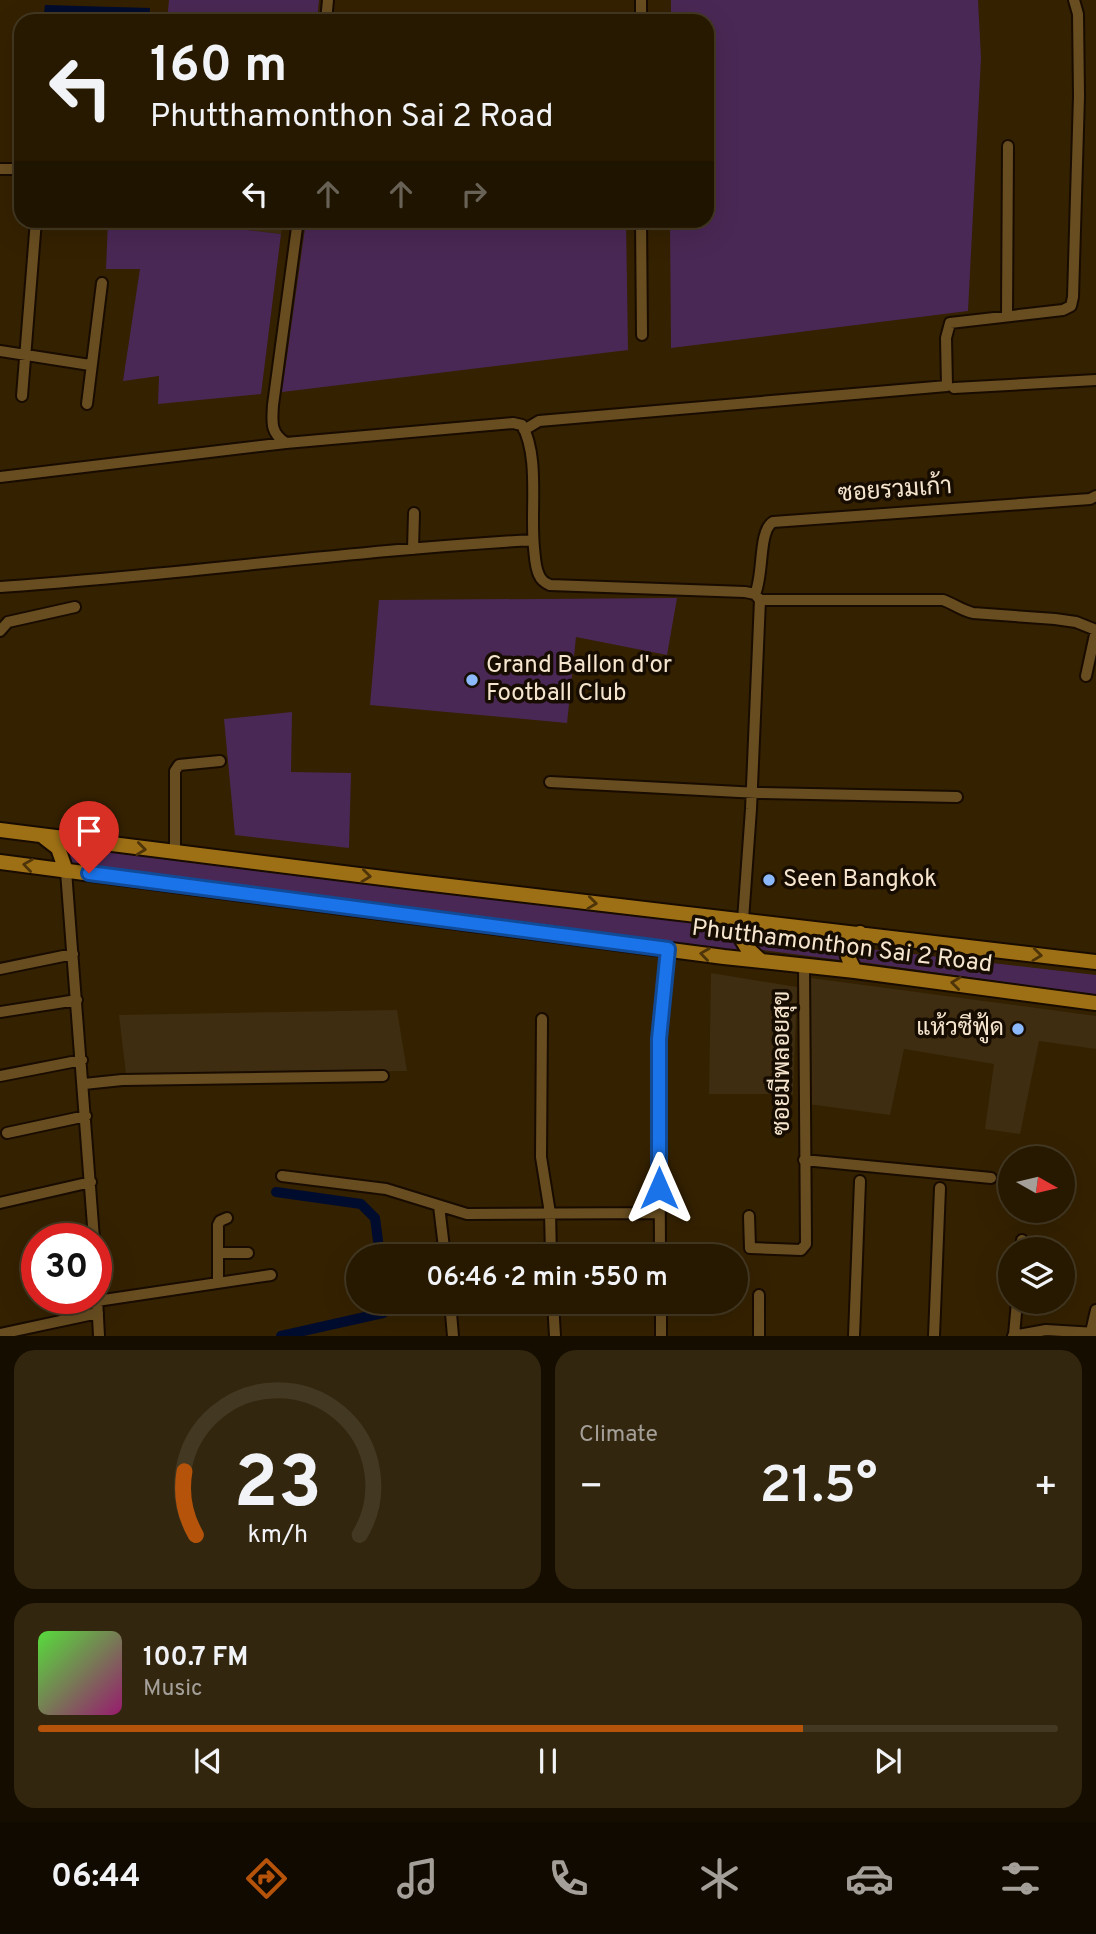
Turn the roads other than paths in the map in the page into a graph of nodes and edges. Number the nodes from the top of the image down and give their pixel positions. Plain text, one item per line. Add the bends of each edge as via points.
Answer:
1 (1074, 0) edge
2 (1008, 146) dead end
3 (35, 228) edge
4 (297, 228) edge
5 (641, 228) edge
6 (102, 283) dead end
7 (1007, 316) junction
8 (642, 335) dead end
9 (0, 351) edge
10 (25, 355) junction
11 (90, 365) junction
12 (1096, 380) edge
13 (954, 388) dead end
14 (22, 396) dead end
15 (87, 404) dead end
16 (524, 430) junction
17 (286, 443) junction
18 (0, 477) edge
19 (1096, 496) edge
20 (414, 513) dead end
21 (533, 540) junction
22 (413, 549) junction
23 (0, 587) edge
24 (758, 597) junction
25 (75, 607) dead end
26 (0, 631) edge
27 (1086, 676) dead end
28 (220, 761) dead end
29 (550, 782) dead end
30 (752, 793) junction
31 (957, 797) dead end
32 (0, 830) edge
33 (41, 836) junction
34 (175, 853) junction
35 (0, 862) edge
36 (66, 870) junction
37 (743, 920) junction
38 (860, 933) junction
39 (668, 949) junction
40 (73, 954) junction
41 (761, 960) junction
42 (1096, 962) edge
43 (804, 965) junction
44 (0, 969) edge
45 (855, 971) junction
46 (77, 1000) junction
47 (1096, 1003) edge
48 (0, 1012) edge
49 (542, 1019) dead end
50 (82, 1060) junction
51 (0, 1076) edge
52 (383, 1076) dead end
53 (84, 1084) junction
54 (86, 1116) junction
55 (7, 1133) dead end
56 (804, 1160) junction
57 (282, 1176) dead end
58 (991, 1178) dead end
59 (860, 1181) dead end
60 (91, 1182) junction
61 (940, 1188) dead end
62 (0, 1203) edge
63 (439, 1206) junction
64 (550, 1213) junction
65 (659, 1213) junction
66 (749, 1216) dead end
67 (227, 1219) dead end
68 (93, 1223) edge
69 (444, 1244) edge
70 (551, 1244) edge
71 (660, 1244) edge
72 (218, 1253) junction
73 (248, 1253) dead end
74 (271, 1275) dead end
75 (218, 1282) junction
76 (759, 1295) dead end
77 (112, 1299) edge
78 (1096, 1310) edge
79 (93, 1314) edge
80 (98, 1314) edge
81 (451, 1314) edge
82 (554, 1314) edge
83 (661, 1314) edge
84 (1016, 1314) edge
85 (1094, 1333) edge
86 (0, 1334) edge
87 (99, 1335) edge
88 (453, 1335) edge
89 (555, 1335) edge
90 (661, 1335) edge
91 (759, 1335) edge
92 (854, 1335) edge
93 (934, 1335) edge
94 (1014, 1335) edge

1 - 7 street via 1079,96 1073,298 1071,306 1063,310
2 - 7 street
3 - 10 street
4 - 17 street via 273,405 272,427
5 - 8 street
6 - 11 street
7 - 16 street via 950,323 947,386 539,421
9 - 10 street
10 - 11 street
10 - 14 street
11 - 15 street
12 - 13 street
16 - 17 street via 513,423
16 - 21 street via 531,458
17 - 18 street
19 - 24 street, ซอยรวมเก้า via 773,522 765,531
20 - 22 street
21 - 22 street
21 - 24 street via 538,575 551,586
22 - 23 street
24 - 27 street via 943,600 973,613 1076,622 1096,631
24 - 30 street, ซอยรวมเก้า
25 - 26 street via 8,622
28 - 34 street via 179,765 175,771
29 - 30 street
30 - 31 street
30 - 37 street, ซอยรวมเก้า
32 - 33 main road, Phutthamonthon Sai 2 Road
33 -> 34 main road, Phutthamonthon Sai 2 Road
33 - 36 main road via 58,848
34 -> 37 main road, Phutthamonthon Sai 2 Road
36 -> 35 main road, Phutthamonthon Sai 2 Road
36 - 39 main road, Phutthamonthon Sai 2 Road
36 - 40 street
37 - 38 main road, Phutthamonthon Sai 2 Road
37 - 41 main road via 738,933
38 -> 42 main road, Phutthamonthon Sai 2 Road
38 - 45 main road via 846,947
41 -> 39 main road, Phutthamonthon Sai 2 Road
39 - 65 street via 659,1039
40 - 44 street
40 - 46 street
41 - 43 main road, Phutthamonthon Sai 2 Road
43 - 45 main road, Phutthamonthon Sai 2 Road
43 - 56 street, ซอยมีพลอยสุข
47 -> 45 main road, Phutthamonthon Sai 2 Road
46 - 48 street
46 - 50 street
49 - 64 street via 541,1157
50 - 51 street
50 - 53 street
52 - 53 street
53 - 54 street
54 - 55 street
54 - 60 street
56 - 58 street, ซอยมีพลอยสุข
56 - 66 street, ซอยมีพลอยสุข via 804,1248 750,1248
57 - 63 street via 386,1189
59 - 92 street
60 - 62 street
60 - 68 street
61 - 93 street
63 - 64 street via 467,1214
63 - 69 street
64 - 65 street
64 - 70 street
65 - 71 street
67 - 72 street via 218,1225
72 - 73 street
72 - 75 street
74 - 75 street
75 - 77 street
76 - 91 street
78 - 85 street
79 - 86 street
80 - 87 street
81 - 88 street
82 - 89 street
83 - 90 street
84 - 94 street
85 - 94 street via 1046,1330

